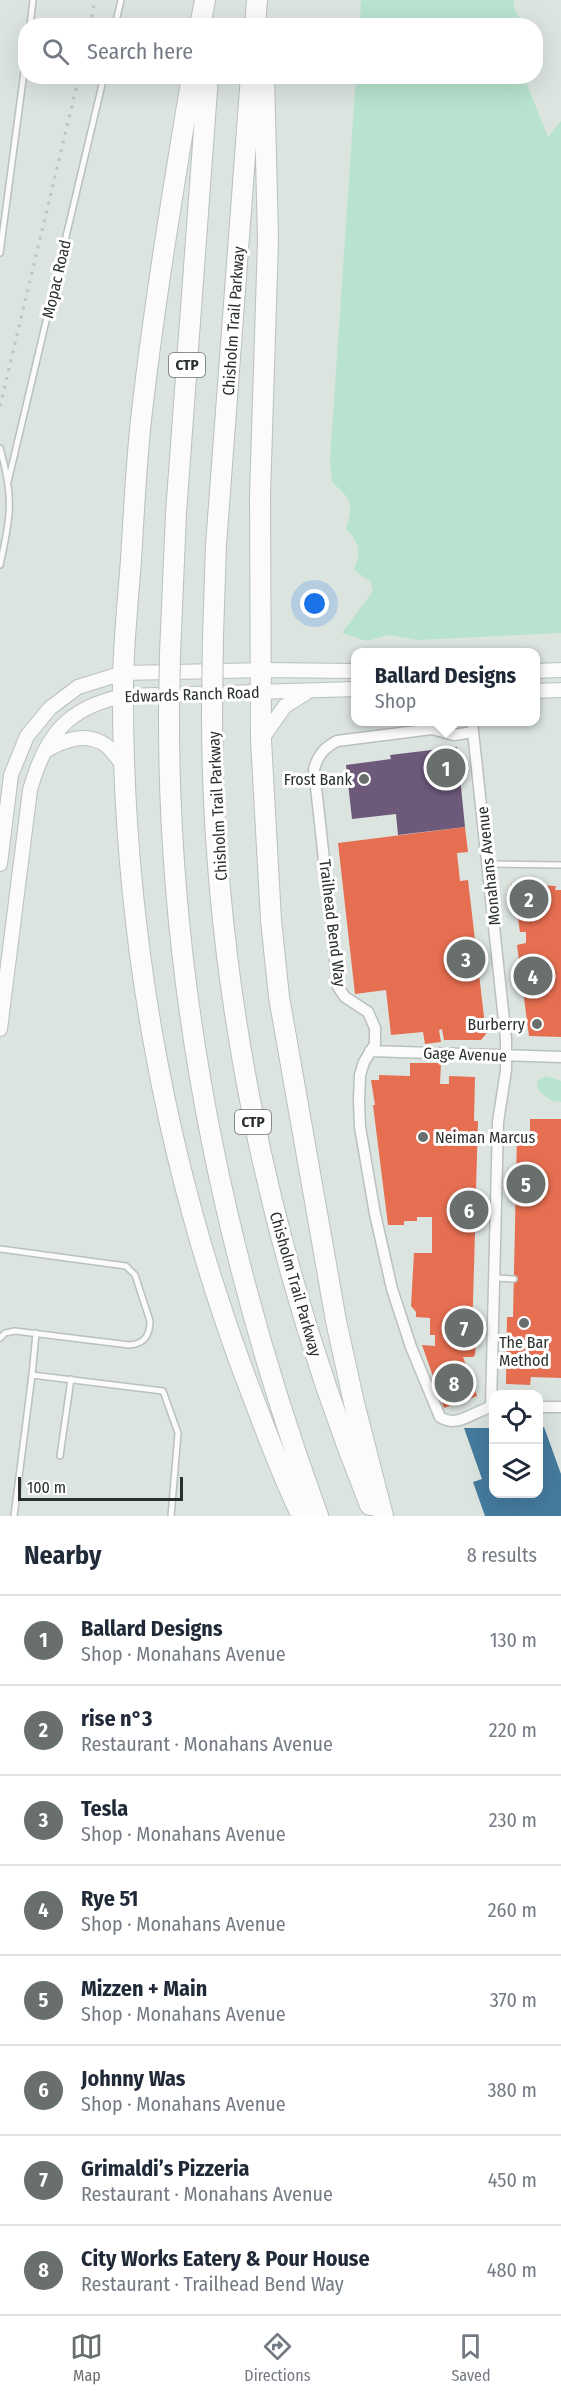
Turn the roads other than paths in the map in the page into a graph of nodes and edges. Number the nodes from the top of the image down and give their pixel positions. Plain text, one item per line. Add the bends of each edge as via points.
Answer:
1 (33, 0) edge
2 (120, 0) edge
3 (205, 0) edge
4 (214, 0) edge
5 (256, 0) edge
6 (263, 0) edge
7 (31, 18) edge
8 (117, 18) edge
9 (202, 18) edge
10 (213, 18) edge
11 (255, 18) edge
12 (263, 18) edge
13 (22, 84) edge
14 (102, 84) edge
15 (191, 84) edge
16 (207, 84) edge
17 (249, 84) edge
18 (264, 84) edge
19 (0, 253) edge
20 (0, 448) edge
21 (8, 482) junction
22 (0, 565) edge
23 (262, 669) junction
24 (540, 670) edge
25 (561, 670) edge
26 (351, 671) edge
27 (123, 673) junction
28 (351, 689) edge
29 (313, 690) junction
30 (561, 690) edge
31 (262, 691) junction
32 (540, 691) edge
33 (124, 696) junction
34 (473, 727) edge
35 (261, 740) junction
36 (43, 752) junction
37 (125, 768) junction
38 (0, 864) edge
39 (488, 864) junction
40 (561, 866) edge
41 (0, 1029) edge
42 (370, 1052) junction
43 (506, 1055) junction
44 (561, 1057) edge
45 (0, 1250) edge
46 (494, 1278) junction
47 (514, 1279) dead end
48 (36, 1333) junction
49 (0, 1338) edge
50 (32, 1375) junction
51 (71, 1379) junction
52 (492, 1390) edge
53 (489, 1407) edge
54 (543, 1407) edge
55 (561, 1407) edge
56 (60, 1456) dead end
57 (14, 1516) edge
58 (171, 1516) edge
59 (302, 1516) edge
60 (318, 1516) edge
61 (374, 1516) edge
62 (383, 1516) edge

1 - 7 lane
2 - 8 lane
3 - 9 highway
4 - 10 highway
5 - 11 highway
6 - 12 highway
13 - 19 lane
14 - 21 lane, Mopac Road
15 - 27 highway via 141,421
16 - 60 highway, CTP, bridge via 176,513 170,654 170,800 177,902 190,1014 226,1210 283,1418
17 - 61 highway, Chisholm Trail Parkway / CTP, bridge via 216,545 212,761 221,893 250,1108 275,1215 310,1335
18 - 23 highway via 268,239 260,495
20 - 21 lane, Mopac Road
21 - 22 lane, Mopac Road via 11,512
23 - 26 street, Edwards Ranch Road
23 - 27 street, Edwards Ranch Road
23 - 31 highway
24 - 25 street
27 - 33 highway
27 - 38 street, Edwards Ranch Road via 78,687 50,708 27,736 10,775
28 - 29 street, Edwards Ranch Road
29 - 31 street, Edwards Ranch Road
29 - 35 street via 285,706
30 - 32 street
31 - 33 street, Edwards Ranch Road
31 - 35 highway
33 - 36 street, Edwards Ranch Road via 70,718
33 - 37 highway
34 - 39 street, Monahans Avenue
34 - 42 street, Trailhead Bend Way via 454,735 432,729 337,741 324,748 317,758 314,769 338,987 371,1017 376,1037
35 - 62 highway via 267,875 279,997 336,1322
36 - 37 street via 75,737 90,738 107,746
36 - 41 street, Edwards Ranch Road via 30,790
37 - 59 highway via 130,864 143,976 185,1187 229,1334
39 - 40 lane
39 - 43 street, Monahans Avenue
42 - 43 street, Gage Avenue
42 - 53 street, Trailhead Bend Way via 360,1075 360,1127 375,1214 411,1347 436,1413 443,1419 457,1421
43 - 44 street, Gage Avenue
43 - 46 street, Monahans Avenue via 498,1122
45 - 48 lane via 126,1266 135,1275 150,1321 144,1340 129,1346
46 - 47 lane
46 - 52 street, Monahans Avenue
48 - 49 lane via 9,1331
48 - 50 lane
50 - 51 lane
50 - 57 lane
51 - 56 lane
51 - 58 lane via 163,1391 178,1433
54 - 55 street

